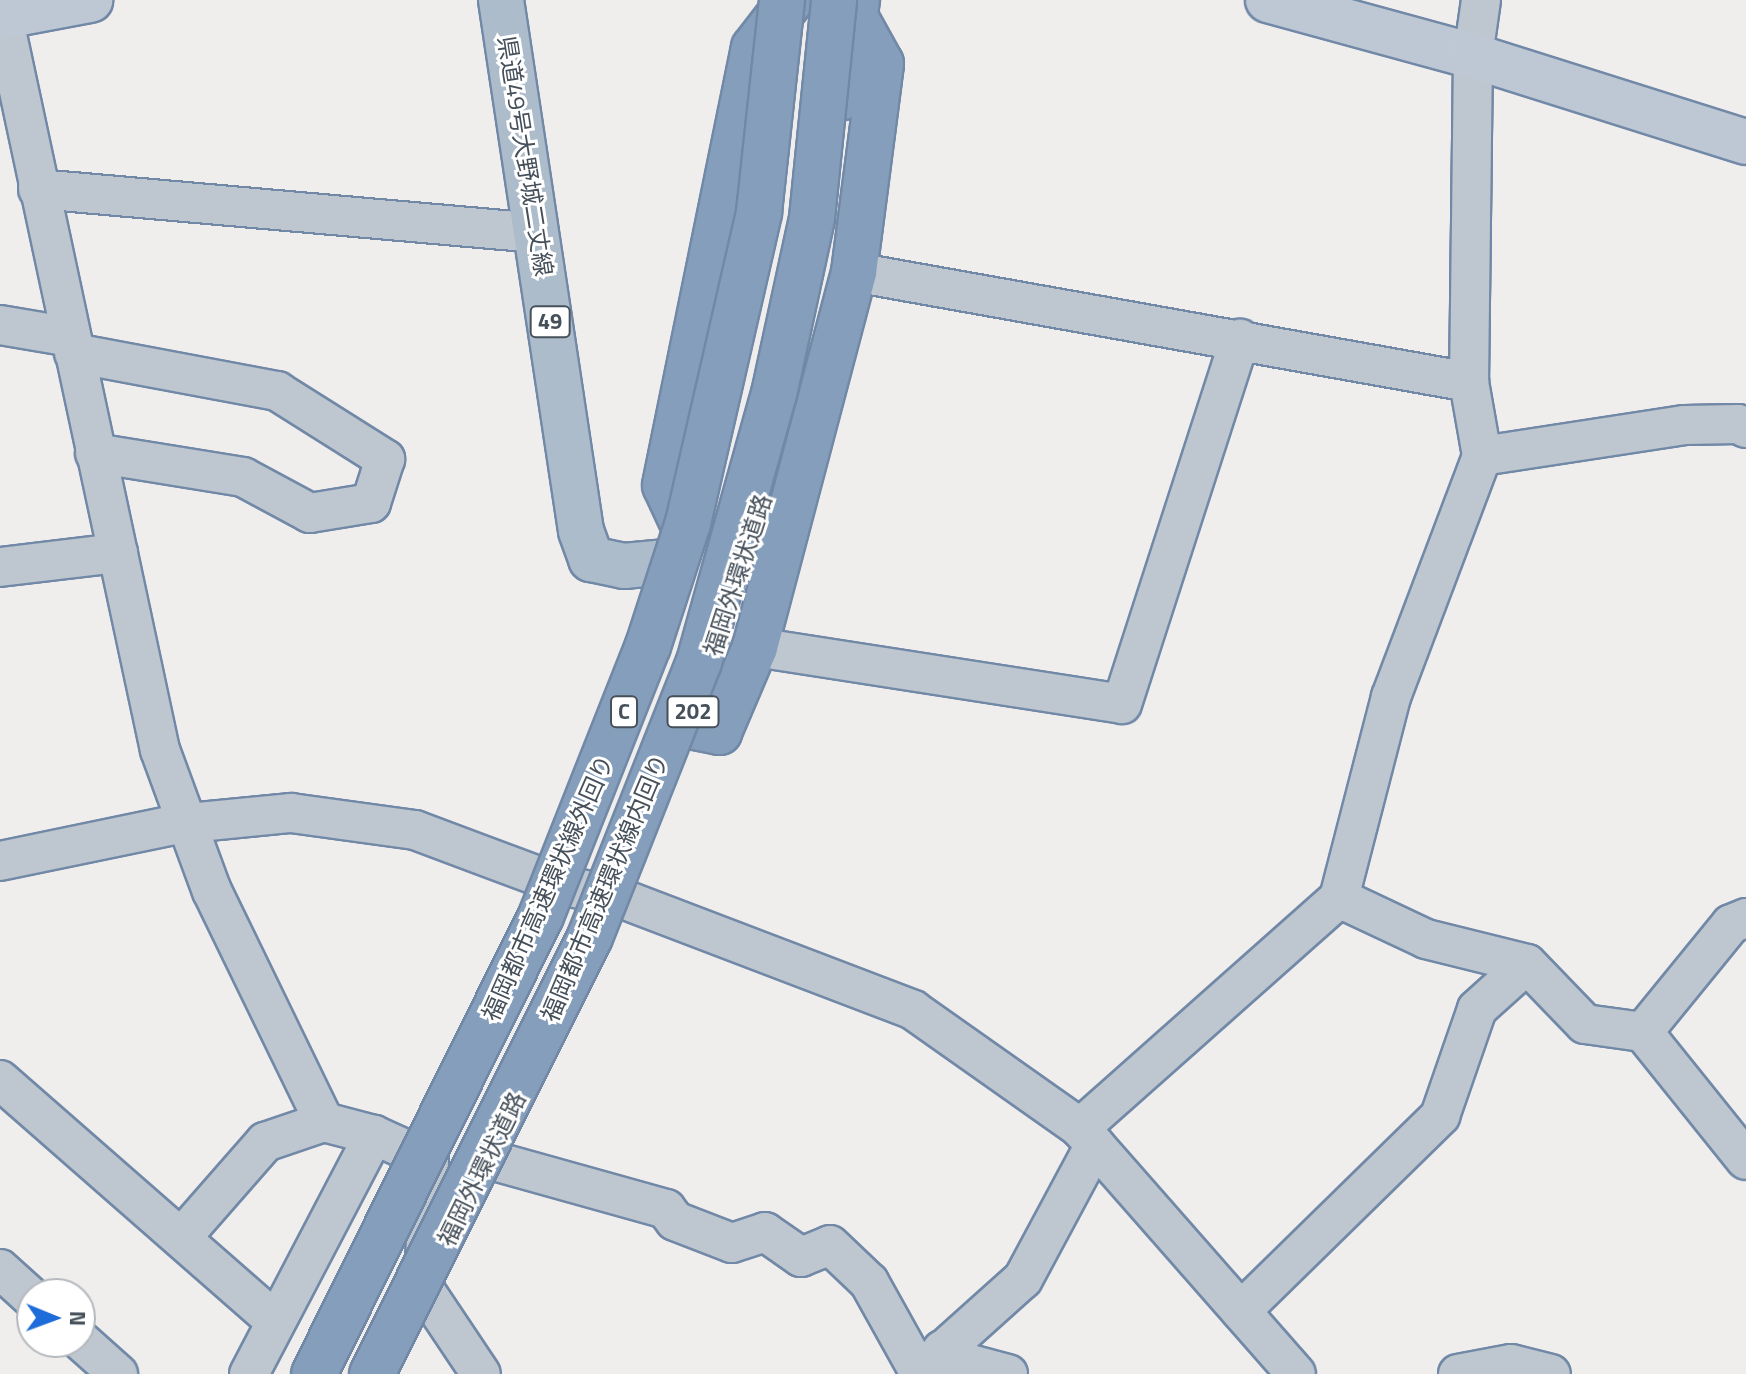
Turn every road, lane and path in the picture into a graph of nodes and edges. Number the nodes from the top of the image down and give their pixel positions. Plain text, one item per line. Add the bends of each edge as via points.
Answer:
1 (90, 0) edge
2 (501, 0) edge
3 (782, 0) edge
4 (791, 0) edge
5 (1268, 0) edge
6 (1481, 0) edge
7 (849, 6) edge
8 (1, 12) edge
9 (1473, 56) junction
10 (1746, 142) edge
11 (38, 189) junction
12 (537, 233) junction
13 (854, 272) junction
14 (0, 325) edge
15 (1240, 339) junction
16 (72, 345) junction
17 (1469, 382) junction
18 (1746, 428) edge
19 (95, 453) junction
20 (1482, 456) junction
21 (680, 545) junction
22 (118, 553) junction
23 (0, 567) edge
24 (755, 647) junction
25 (689, 726) junction
26 (187, 823) junction
27 (0, 861) edge
28 (615, 896) junction
29 (1339, 898) junction
30 (553, 901) junction
31 (1746, 918) edge
32 (590, 937) junction
33 (1527, 964) junction
34 (1643, 1032) junction
35 (0, 1080) edge
36 (324, 1122) junction
37 (374, 1135) junction
38 (1088, 1136) junction
39 (487, 1159) junction
40 (429, 1160) junction
41 (1746, 1160) edge
42 (181, 1238) junction
43 (0, 1269) edge
44 (16, 1284) edge
45 (424, 1289) junction
46 (1241, 1311) junction
47 (275, 1321) junction
48 (96, 1354) edge
49 (926, 1365) edge
50 (118, 1374) edge
51 (249, 1374) edge
52 (285, 1374) edge
53 (314, 1374) edge
54 (322, 1374) edge
55 (372, 1374) edge
56 (381, 1374) edge
57 (400, 1374) edge
58 (481, 1374) edge
59 (1008, 1374) edge
60 (1296, 1374) edge
61 (1458, 1374) edge
62 (1551, 1374) edge

1 - 8 street
2 - 12 main road, 県道49号大野城二丈線 / 49
3 - 30 highway, 福岡都市高速環状線外回り / C, bridge via 759,212 688,523
4 - 21 highway, 202 via 751,272
5 - 9 street
6 - 9 street via 1480,38
7 - 13 highway via 881,64
7 - 25 highway, 福岡外環状道路 / 202 via 816,277 764,499
7 - 32 highway, 福岡都市高速環状線内回り / C, bridge via 812,218 736,543 699,662
8 - 11 street
9 - 10 street
9 - 17 street
11 - 12 street
11 - 16 street
12 - 21 main road, 県道49号大野城二丈線 / 49 via 581,531 591,559 624,566
13 - 15 street
13 - 24 highway
14 - 16 street
15 - 17 street
15 - 24 street via 1122,704
16 - 19 street
16 - 19 street via 277,391 385,459 371,503 310,513 243,477
17 - 20 street
18 - 20 street via 1684,425
19 - 22 street
20 - 29 street via 1391,697
21 - 30 highway, 202
22 - 23 street
22 - 26 street via 160,750
24 - 25 highway via 719,732
25 - 28 highway, 福岡外環状道路 / 202
26 - 27 street
26 - 30 street via 291,813 415,830
26 - 36 street via 212,891
28 - 30 street
28 - 38 street via 913,1010
28 - 39 highway, 福岡外環状道路 / 202
29 - 33 street via 1426,939
29 - 38 street
30 - 40 highway, 202
30 - 52 highway, bridge via 411,1136
30 - 53 highway, 福岡都市高速環状線外回り / C, bridge
31 - 34 street via 1731,924
32 - 55 highway, 福岡都市高速環状線内回り / C, bridge
32 - 57 highway, bridge via 491,1179
33 - 34 street via 1585,1024
33 - 46 street via 1477,1009 1440,1116
34 - 41 street
35 - 42 street
36 - 37 street
36 - 42 street via 265,1142
37 - 40 street
37 - 47 street
38 - 46 street
38 - 49 street via 1023,1279
39 - 45 highway, 福岡外環状道路 / 202
39 - 49 street via 666,1209 675,1221 732,1243 765,1232 801,1257 830,1245 869,1282
40 - 45 street
40 - 54 highway, 202
42 - 47 street
43 - 44 street
45 - 56 highway, 福岡外環状道路 / 202
45 - 58 street
46 - 60 street
47 - 51 street
48 - 50 street
49 - 59 street via 952,1359
61 - 62 street via 1511,1364

